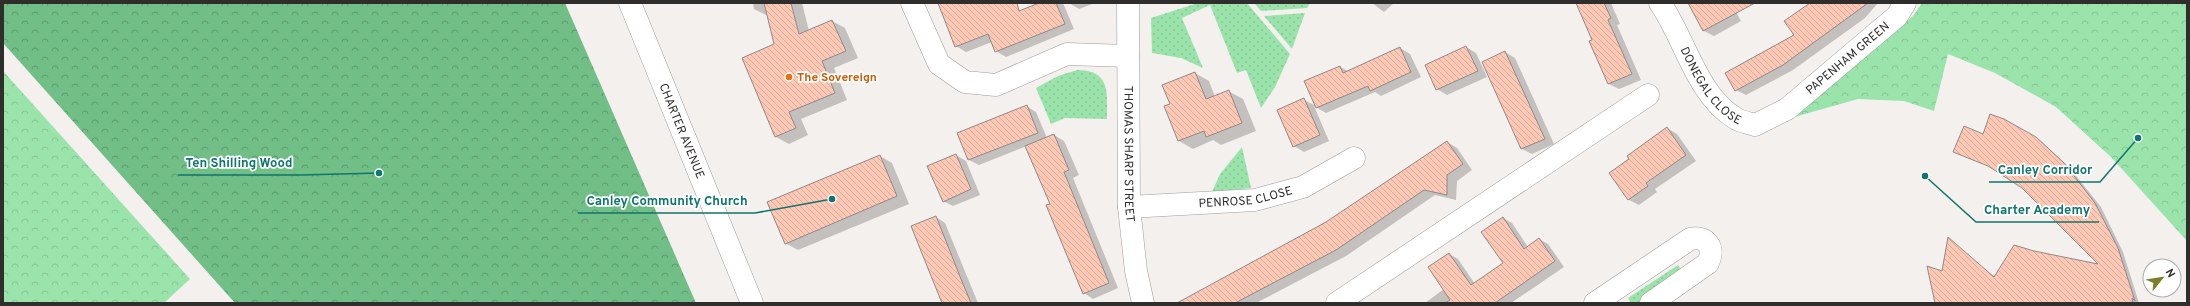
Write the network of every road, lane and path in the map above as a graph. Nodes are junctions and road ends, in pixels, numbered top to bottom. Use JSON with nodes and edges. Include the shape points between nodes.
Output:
{"nodes":[{"id":1,"x":630,"y":3,"type":"edge"},
{"id":2,"x":912,"y":3,"type":"edge"},
{"id":3,"x":1128,"y":3,"type":"edge"},
{"id":4,"x":1660,"y":3,"type":"edge"},
{"id":5,"x":1905,"y":3,"type":"edge"},
{"id":6,"x":1128,"y":56,"type":"junction"},
{"id":7,"x":1648,"y":95,"type":"dead end"},
{"id":8,"x":1787,"y":109,"type":"joint"},
{"id":9,"x":1354,"y":158,"type":"dead end"},
{"id":10,"x":1129,"y":207,"type":"junction"},
{"id":11,"x":752,"y":303,"type":"edge"},
{"id":12,"x":1143,"y":303,"type":"edge"},
{"id":13,"x":1337,"y":303,"type":"edge"},
{"id":14,"x":1595,"y":303,"type":"edge"},
{"id":15,"x":1651,"y":303,"type":"edge"}],
"edges":[{"from":1,"to":11,"type":"street","name":"CHARTER AVENUE"},
{"from":2,"to":6,"type":"street","via":[[939,64],[965,82],[996,85],[1067,54]]},
{"from":3,"to":6,"type":"street","name":"THOMAS SHARP STREET"},
{"from":4,"to":8,"type":"street","name":"DONEGAL CLOSE","via":[[1670,16],[1711,98],[1735,118],[1755,126]]},
{"from":5,"to":8,"type":"street","name":"PAPENHAM GREEN","via":[[1897,16]]},
{"from":6,"to":10,"type":"street","name":"THOMAS SHARP STREET"},
{"from":7,"to":13,"type":"street"},
{"from":9,"to":10,"type":"street","name":"PENROSE CLOSE","via":[[1303,186],[1255,200]]},
{"from":10,"to":12,"type":"street","name":"THOMAS SHARP STREET","via":[[1136,271]]},
{"from":14,"to":15,"type":"street","via":[[1690,239],[1702,238],[1707,242],[1711,252],[1708,263]]}]}
